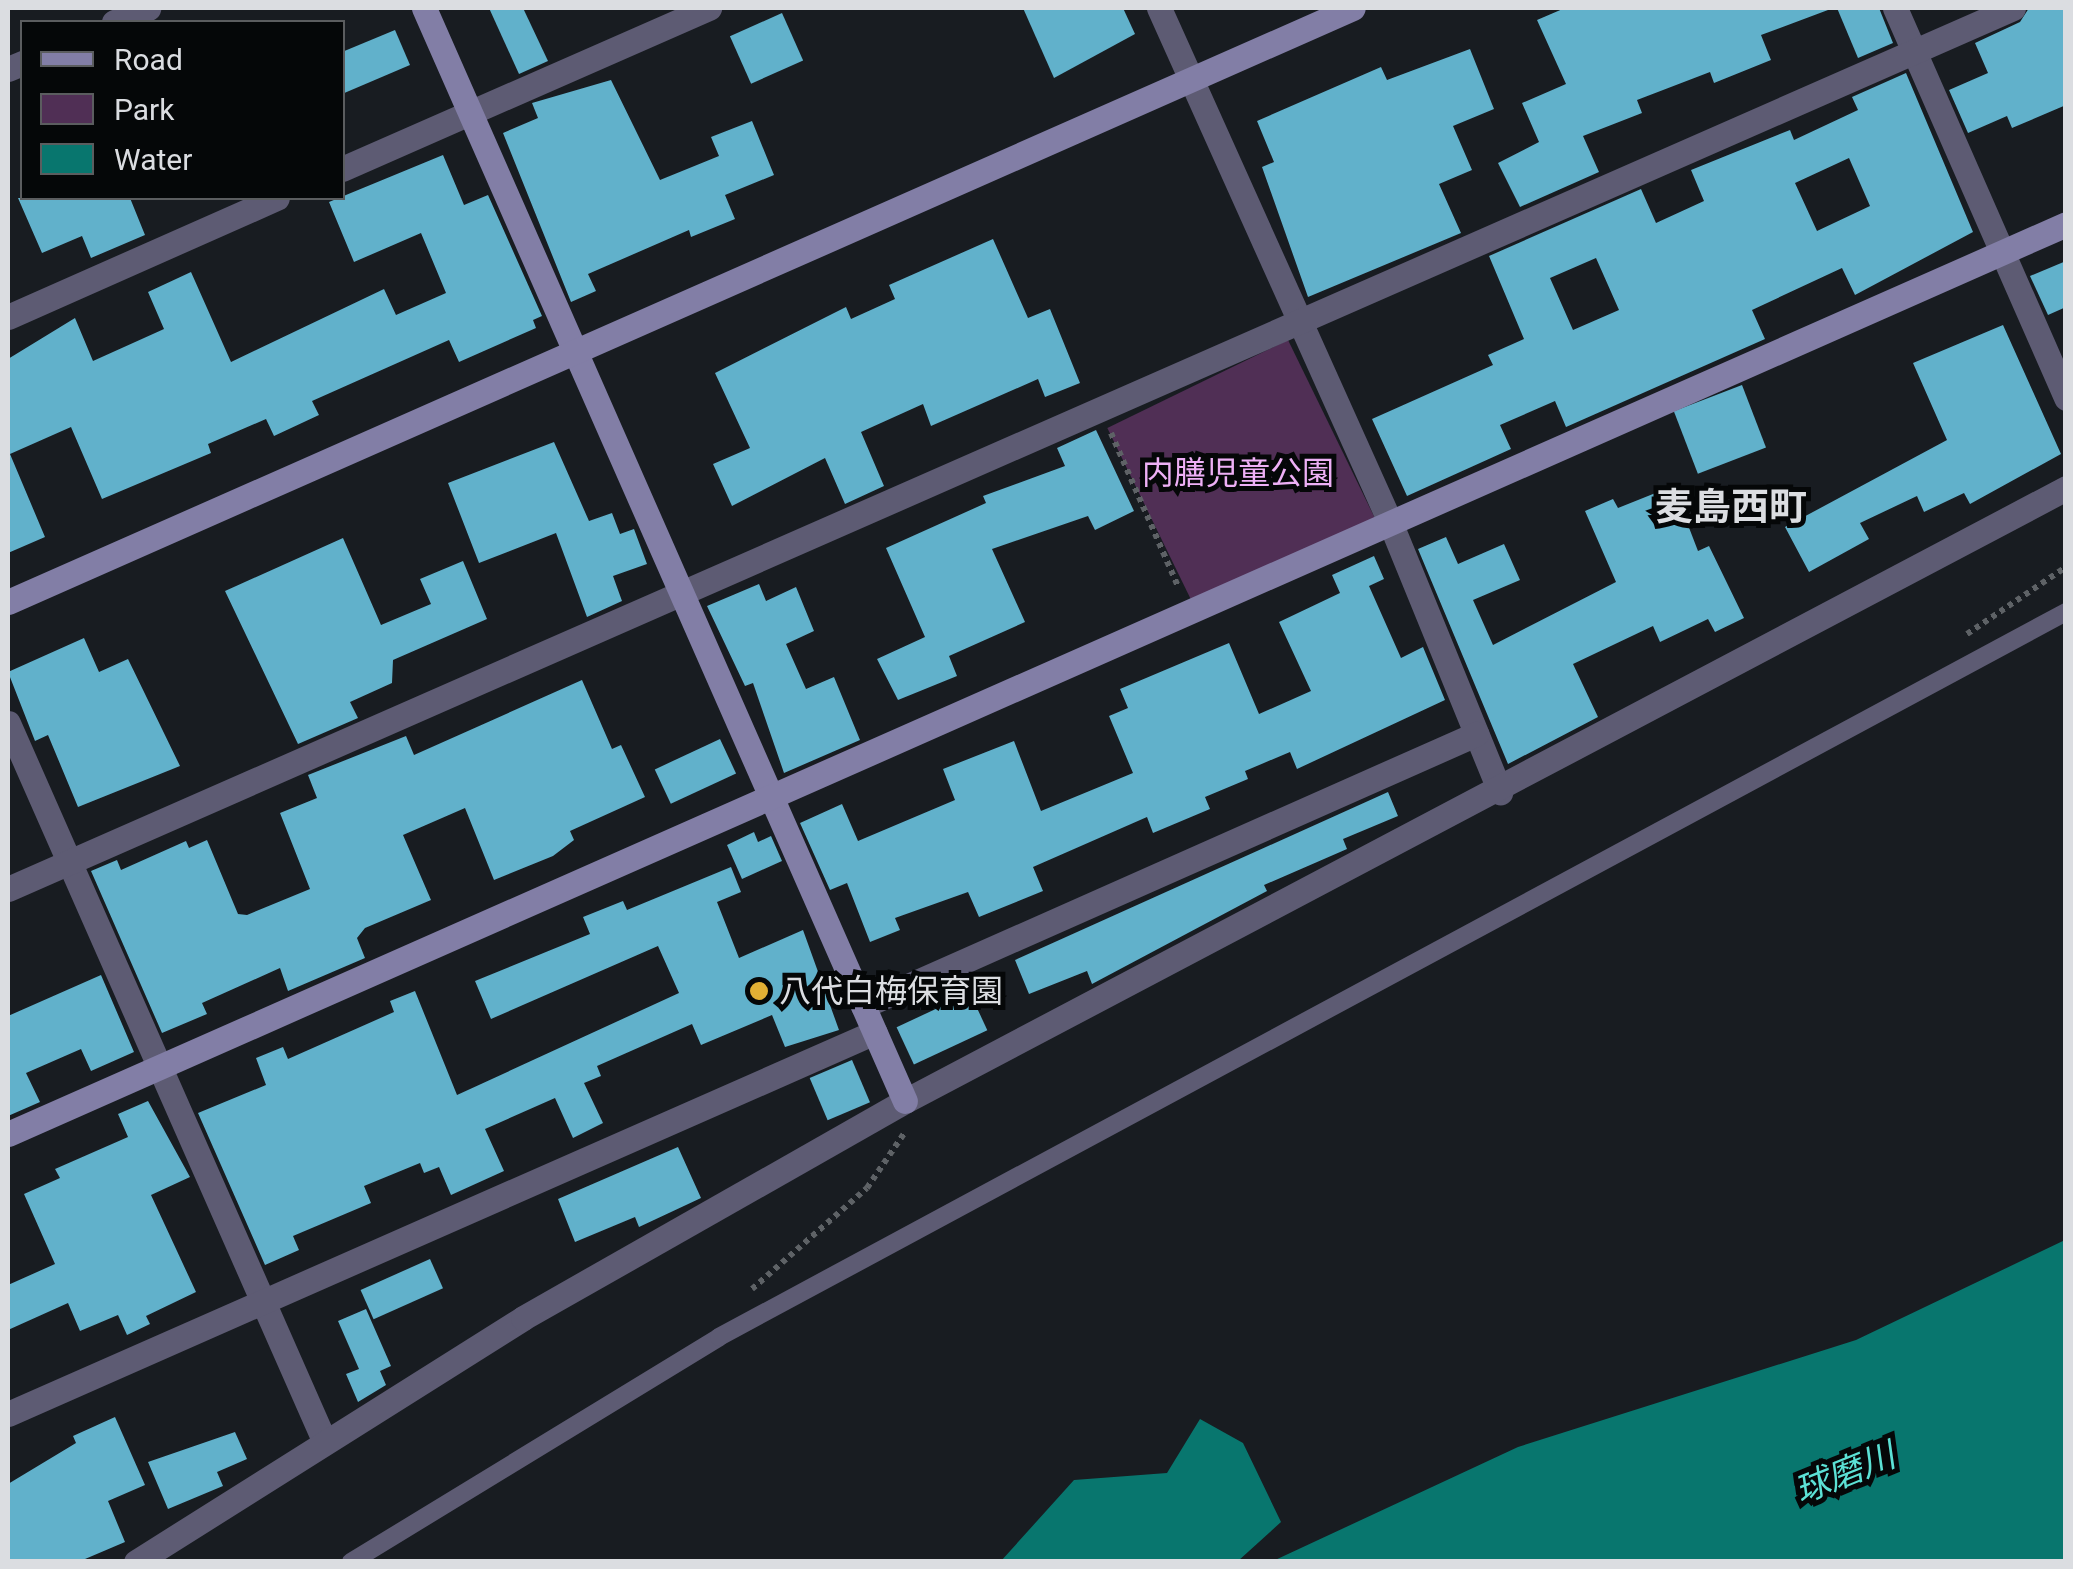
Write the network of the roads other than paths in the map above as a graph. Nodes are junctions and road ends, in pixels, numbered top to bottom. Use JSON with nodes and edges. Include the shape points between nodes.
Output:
{"nodes":[{"id":1,"x":148,"y":8,"type":"edge"},
{"id":2,"x":424,"y":8,"type":"edge"},
{"id":3,"x":709,"y":8,"type":"edge"},
{"id":4,"x":1159,"y":8,"type":"edge"},
{"id":5,"x":1353,"y":8,"type":"edge"},
{"id":6,"x":1895,"y":8,"type":"edge"},
{"id":7,"x":2013,"y":8,"type":"edge"},
{"id":8,"x":119,"y":20,"type":"edge"},
{"id":9,"x":1914,"y":52,"type":"junction"},
{"id":10,"x":1190,"y":78,"type":"junction"},
{"id":11,"x":470,"y":112,"type":"junction"},
{"id":12,"x":345,"y":168,"type":"edge"},
{"id":13,"x":272,"y":200,"type":"edge"},
{"id":14,"x":2066,"y":224,"type":"edge"},
{"id":15,"x":2002,"y":252,"type":"junction"},
{"id":16,"x":1299,"y":316,"type":"junction"},
{"id":17,"x":8,"y":317,"type":"edge"},
{"id":18,"x":577,"y":354,"type":"junction"},
{"id":19,"x":2066,"y":398,"type":"edge"},
{"id":20,"x":2066,"y":488,"type":"edge"},
{"id":21,"x":1390,"y":522,"type":"junction"},
{"id":22,"x":679,"y":588,"type":"junction"},
{"id":23,"x":8,"y":602,"type":"edge"},
{"id":24,"x":2066,"y":612,"type":"edge"},
{"id":25,"x":8,"y":723,"type":"edge"},
{"id":26,"x":1476,"y":734,"type":"junction"},
{"id":27,"x":1500,"y":792,"type":"junction"},
{"id":28,"x":771,"y":796,"type":"junction"},
{"id":29,"x":68,"y":862,"type":"junction"},
{"id":30,"x":8,"y":890,"type":"edge"},
{"id":31,"x":863,"y":1006,"type":"junction"},
{"id":32,"x":875,"y":1032,"type":"junction"},
{"id":33,"x":155,"y":1069,"type":"junction"},
{"id":34,"x":905,"y":1101,"type":"junction"},
{"id":35,"x":8,"y":1134,"type":"edge"},
{"id":36,"x":258,"y":1304,"type":"junction"},
{"id":37,"x":8,"y":1414,"type":"edge"},
{"id":38,"x":323,"y":1438,"type":"junction"},
{"id":39,"x":136,"y":1562,"type":"edge"},
{"id":40,"x":350,"y":1562,"type":"edge"}],
"edges":[{"from":1,"to":8,"type":"street"},
{"from":2,"to":11,"type":"street"},
{"from":3,"to":11,"type":"street"},
{"from":4,"to":10,"type":"street"},
{"from":5,"to":10,"type":"street"},
{"from":6,"to":9,"type":"street"},
{"from":7,"to":9,"type":"street"},
{"from":9,"to":15,"type":"street"},
{"from":9,"to":16,"type":"street"},
{"from":10,"to":16,"type":"street"},
{"from":10,"to":18,"type":"street"},
{"from":11,"to":12,"type":"street"},
{"from":11,"to":18,"type":"street"},
{"from":13,"to":17,"type":"street"},
{"from":14,"to":15,"type":"street"},
{"from":15,"to":19,"type":"street"},
{"from":15,"to":21,"type":"street"},
{"from":16,"to":21,"type":"street"},
{"from":16,"to":22,"type":"street"},
{"from":18,"to":22,"type":"street"},
{"from":18,"to":23,"type":"street"},
{"from":20,"to":27,"type":"street"},
{"from":21,"to":26,"type":"street"},
{"from":21,"to":28,"type":"street"},
{"from":22,"to":28,"type":"street"},
{"from":22,"to":29,"type":"street"},
{"from":24,"to":40,"type":"lane","via":[[719,1336]]},
{"from":25,"to":29,"type":"street"},
{"from":26,"to":27,"type":"street"},
{"from":26,"to":31,"type":"street"},
{"from":27,"to":34,"type":"street"},
{"from":28,"to":31,"type":"street"},
{"from":28,"to":33,"type":"street"},
{"from":29,"to":30,"type":"street"},
{"from":29,"to":33,"type":"street"},
{"from":31,"to":32,"type":"street"},
{"from":32,"to":34,"type":"street"},
{"from":32,"to":36,"type":"street"},
{"from":33,"to":35,"type":"street"},
{"from":33,"to":36,"type":"street"},
{"from":34,"to":38,"type":"street"},
{"from":36,"to":37,"type":"street"},
{"from":36,"to":38,"type":"street"},
{"from":38,"to":39,"type":"street"}]}
